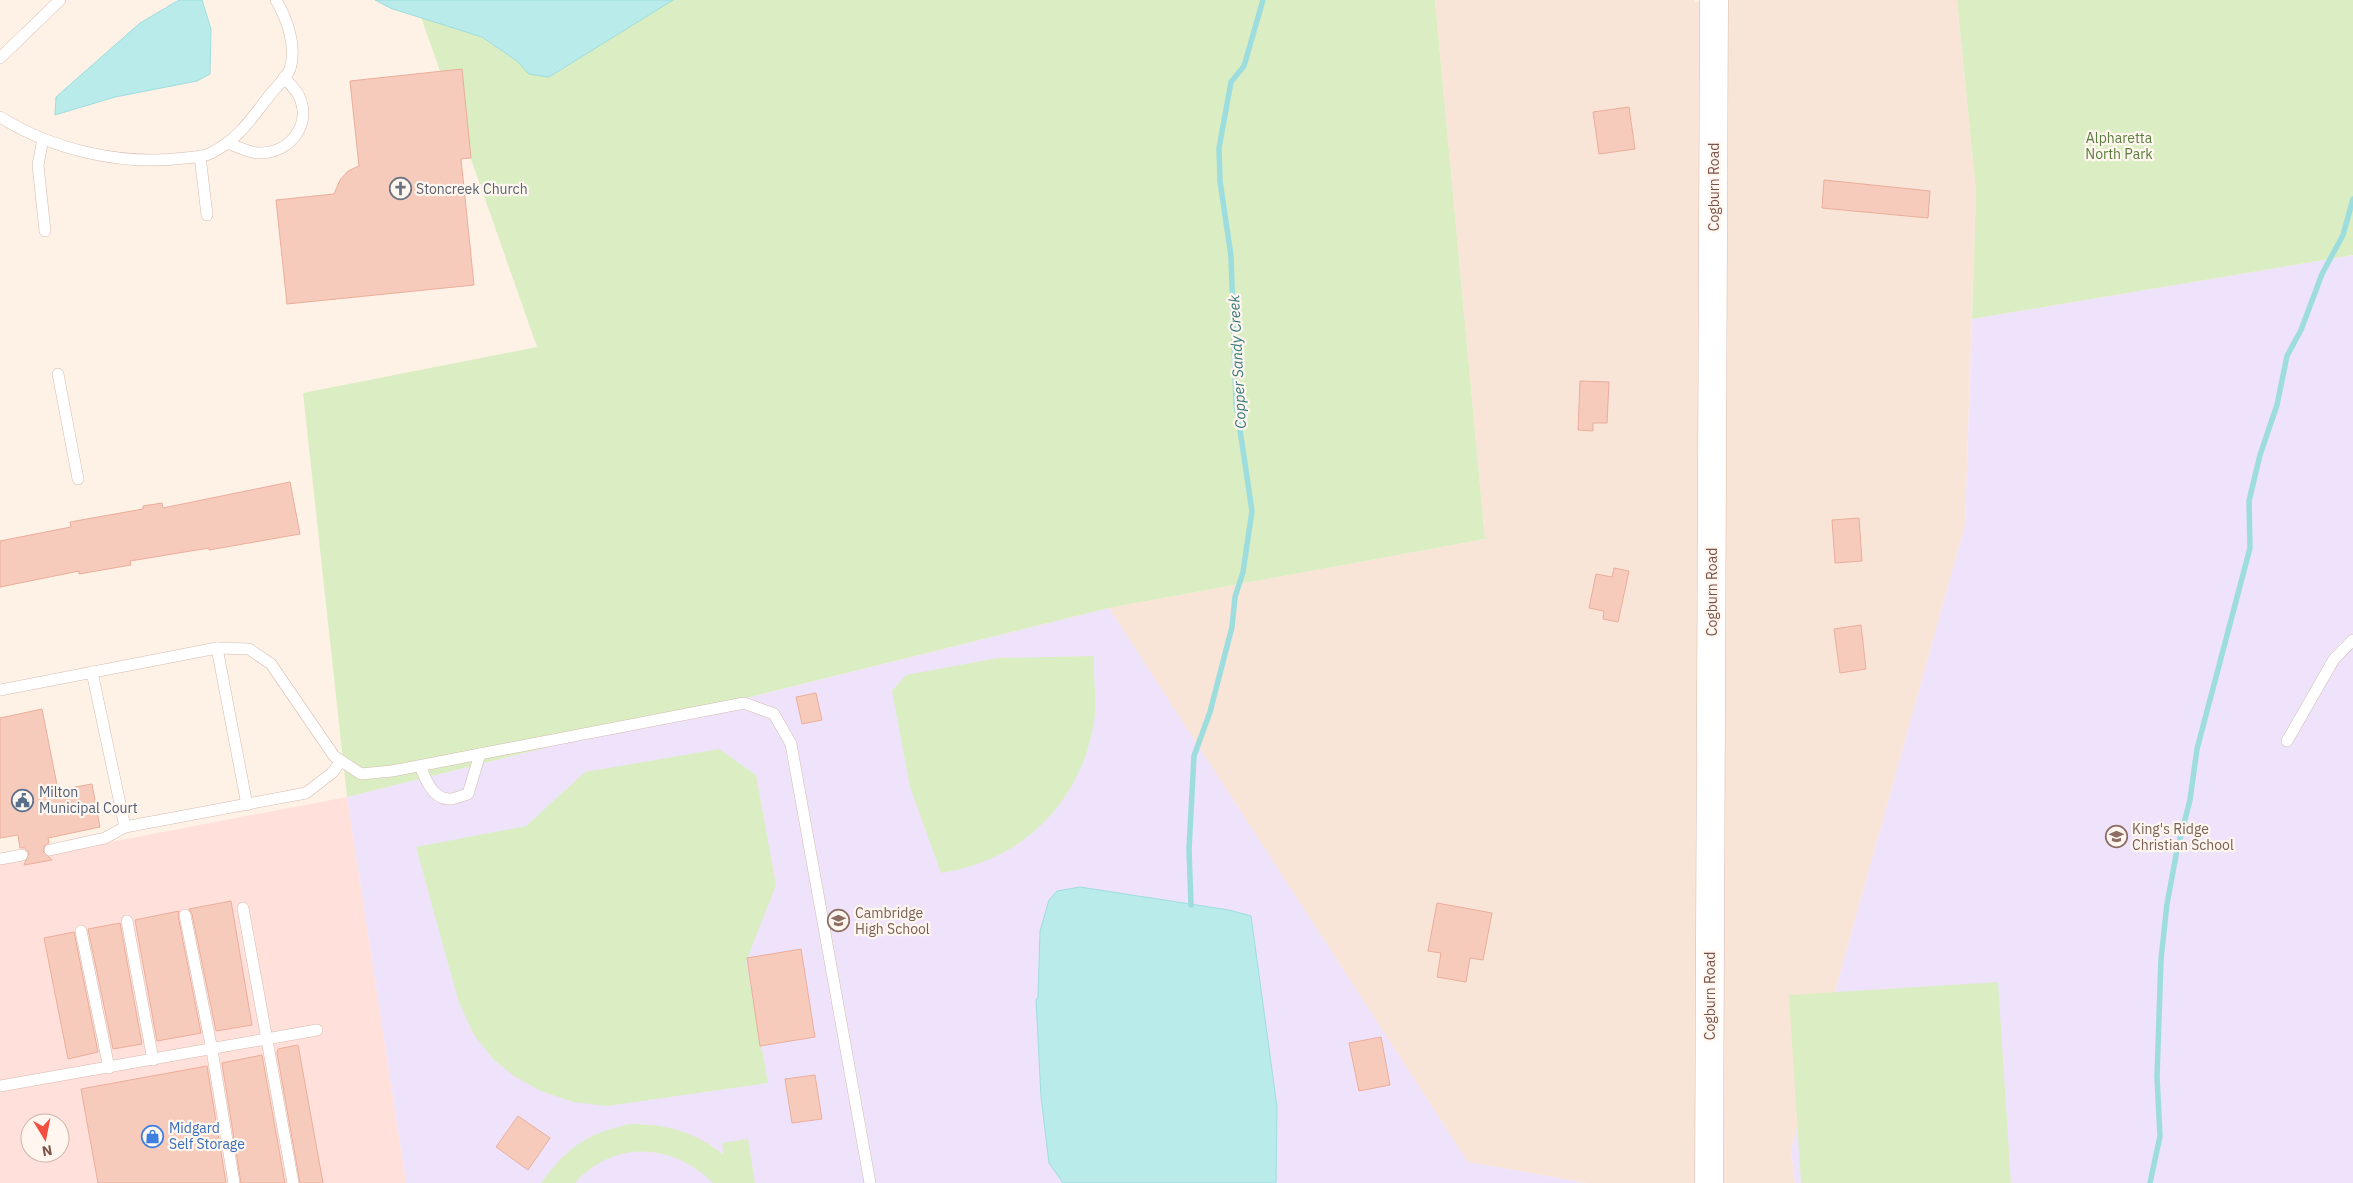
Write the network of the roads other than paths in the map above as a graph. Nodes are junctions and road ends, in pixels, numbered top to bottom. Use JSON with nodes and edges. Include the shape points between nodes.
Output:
{"nodes":[{"id":1,"x":60,"y":0,"type":"edge"},
{"id":2,"x":276,"y":0,"type":"edge"},
{"id":3,"x":1714,"y":0,"type":"edge"},
{"id":4,"x":0,"y":58,"type":"edge"},
{"id":5,"x":284,"y":77,"type":"junction"},
{"id":6,"x":0,"y":116,"type":"edge"},
{"id":7,"x":43,"y":139,"type":"junction"},
{"id":8,"x":227,"y":143,"type":"junction"},
{"id":9,"x":200,"y":156,"type":"junction"},
{"id":10,"x":207,"y":215,"type":"dead end"},
{"id":11,"x":45,"y":231,"type":"dead end"},
{"id":12,"x":58,"y":374,"type":"dead end"},
{"id":13,"x":78,"y":479,"type":"dead end"},
{"id":14,"x":2353,"y":640,"type":"edge"},
{"id":15,"x":216,"y":648,"type":"junction"},
{"id":16,"x":92,"y":672,"type":"junction"},
{"id":17,"x":0,"y":690,"type":"edge"},
{"id":18,"x":2287,"y":741,"type":"dead end"},
{"id":19,"x":480,"y":754,"type":"junction"},
{"id":20,"x":341,"y":761,"type":"junction"},
{"id":21,"x":420,"y":766,"type":"junction"},
{"id":22,"x":247,"y":805,"type":"junction"},
{"id":23,"x":125,"y":827,"type":"junction"},
{"id":24,"x":50,"y":850,"type":"dead end"},
{"id":25,"x":22,"y":855,"type":"dead end"},
{"id":26,"x":0,"y":859,"type":"edge"},
{"id":27,"x":243,"y":908,"type":"dead end"},
{"id":28,"x":185,"y":915,"type":"dead end"},
{"id":29,"x":127,"y":921,"type":"dead end"},
{"id":30,"x":81,"y":931,"type":"dead end"},
{"id":31,"x":317,"y":1030,"type":"dead end"},
{"id":32,"x":266,"y":1040,"type":"junction"},
{"id":33,"x":212,"y":1050,"type":"junction"},
{"id":34,"x":153,"y":1060,"type":"junction"},
{"id":35,"x":109,"y":1068,"type":"junction"},
{"id":36,"x":0,"y":1086,"type":"edge"},
{"id":37,"x":234,"y":1183,"type":"edge"},
{"id":38,"x":293,"y":1183,"type":"edge"},
{"id":39,"x":870,"y":1183,"type":"edge"},
{"id":40,"x":1709,"y":1183,"type":"edge"}],
"edges":[{"from":1,"to":4,"type":"lane"},
{"from":2,"to":5,"type":"lane","via":[[285,16],[292,48],[290,70]]},
{"from":3,"to":40,"type":"street","name":"Cogburn Road"},
{"from":5,"to":8,"type":"lane","via":[[236,137]]},
{"from":5,"to":8,"type":"lane","via":[[298,95],[302,111],[302,127],[290,142],[275,151],[259,154]]},
{"from":6,"to":7,"type":"lane","via":[[20,130]]},
{"from":7,"to":9,"type":"lane","via":[[72,149],[127,159],[170,160]]},
{"from":7,"to":11,"type":"lane","via":[[38,165]]},
{"from":8,"to":9,"type":"lane"},
{"from":9,"to":10,"type":"lane"},
{"from":12,"to":13,"type":"lane"},
{"from":14,"to":18,"type":"lane","via":[[2334,659]]},
{"from":15,"to":16,"type":"lane"},
{"from":15,"to":20,"type":"lane","via":[[249,649],[271,664],[334,756]]},
{"from":15,"to":22,"type":"lane"},
{"from":16,"to":17,"type":"lane"},
{"from":16,"to":23,"type":"lane"},
{"from":19,"to":21,"type":"lane"},
{"from":19,"to":21,"type":"lane","via":[[468,794],[448,799],[438,796],[428,785]]},
{"from":19,"to":39,"type":"lane","via":[[744,703],[774,714],[791,744]]},
{"from":20,"to":21,"type":"lane","via":[[361,774]]},
{"from":20,"to":22,"type":"lane","via":[[332,773],[306,793]]},
{"from":22,"to":23,"type":"lane"},
{"from":23,"to":24,"type":"lane","via":[[105,838]]},
{"from":25,"to":26,"type":"lane"},
{"from":27,"to":32,"type":"lane"},
{"from":28,"to":33,"type":"lane"},
{"from":29,"to":34,"type":"lane"},
{"from":30,"to":35,"type":"lane"},
{"from":31,"to":32,"type":"lane"},
{"from":32,"to":33,"type":"lane"},
{"from":32,"to":38,"type":"lane"},
{"from":33,"to":34,"type":"lane"},
{"from":33,"to":37,"type":"lane"},
{"from":34,"to":35,"type":"lane"},
{"from":35,"to":36,"type":"lane"}]}
